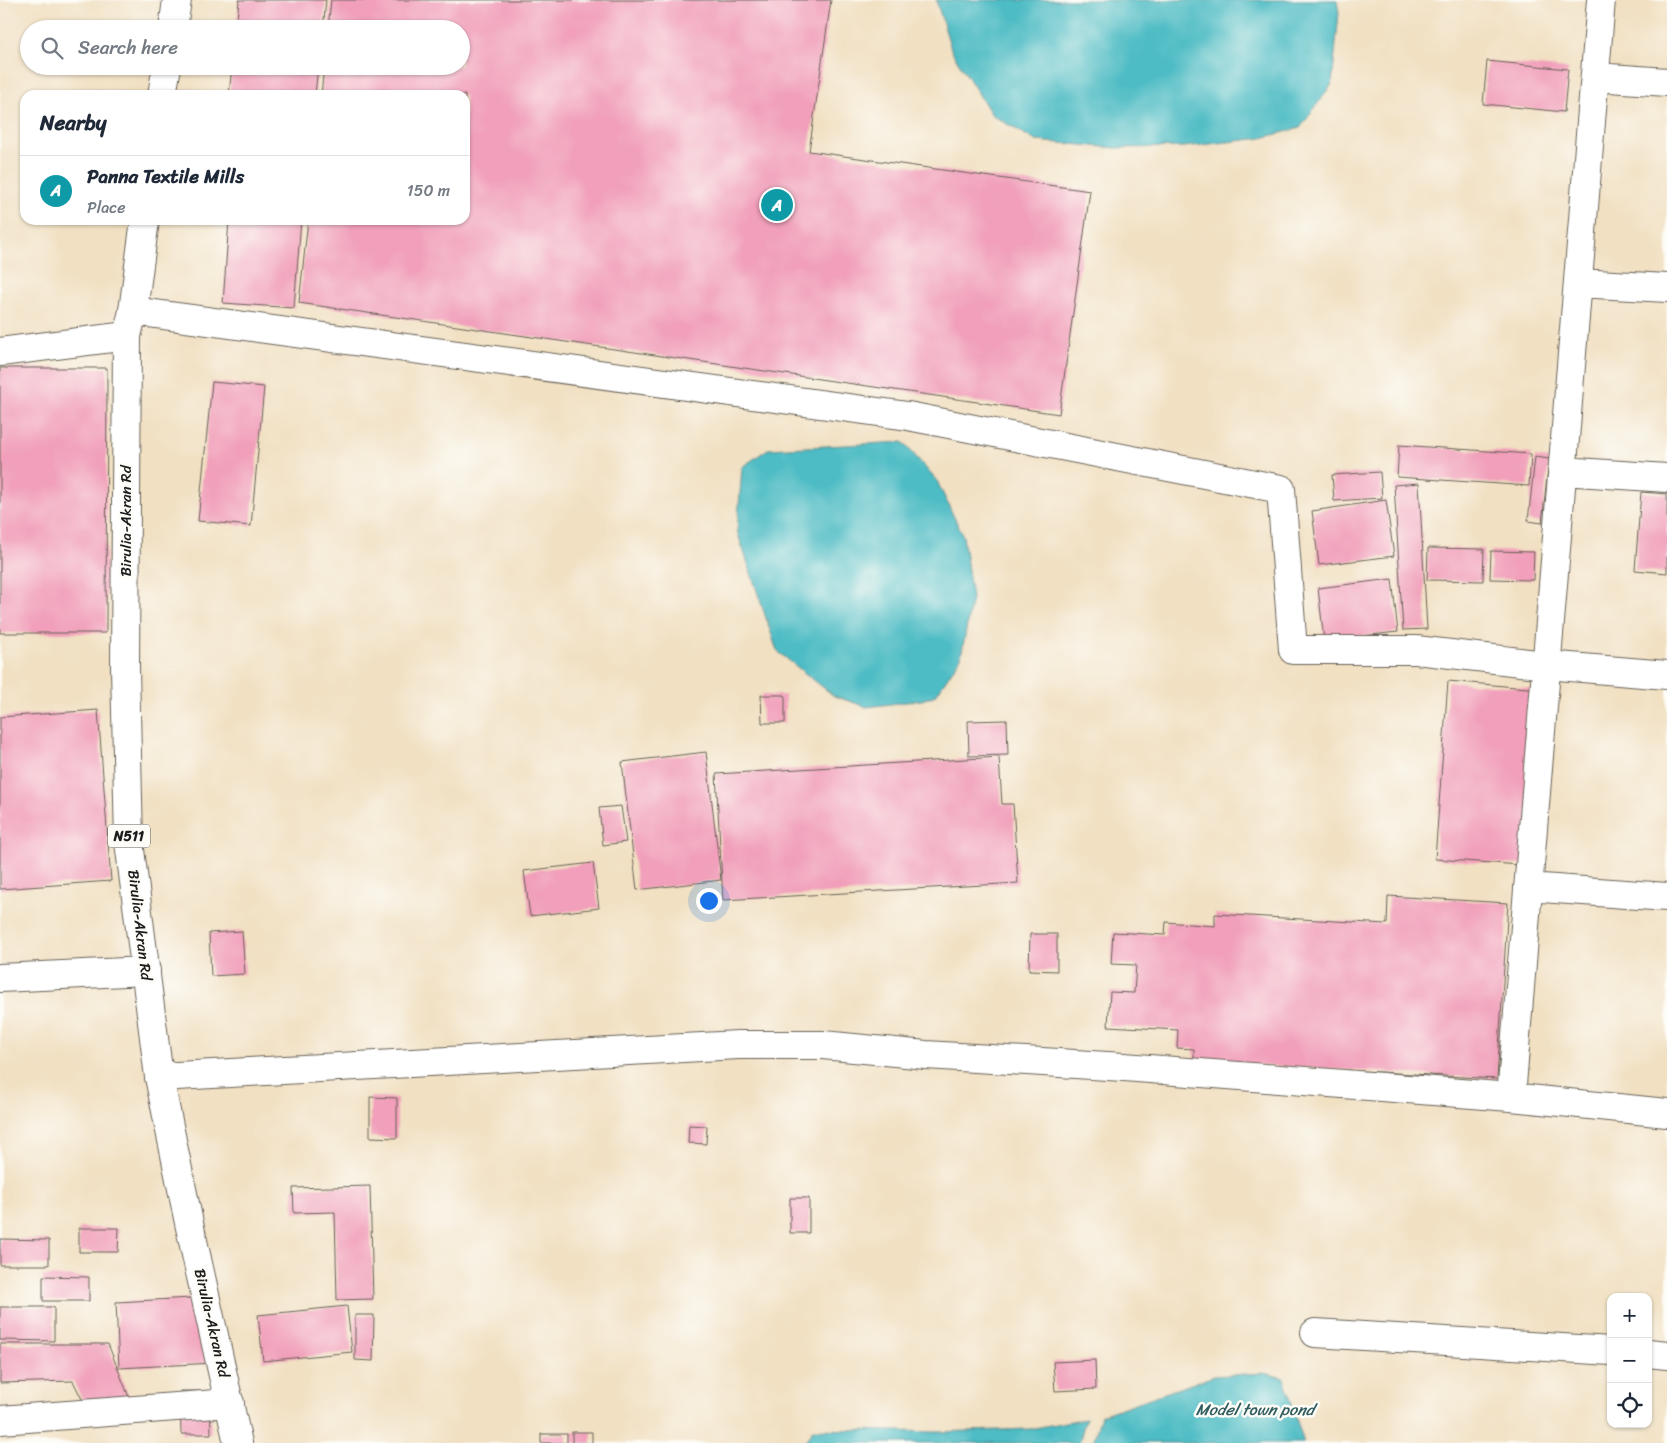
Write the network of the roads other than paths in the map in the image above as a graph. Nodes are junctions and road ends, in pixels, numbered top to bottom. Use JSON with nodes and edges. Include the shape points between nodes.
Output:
{"nodes":[{"id":1,"x":177,"y":0,"type":"edge"},
{"id":2,"x":1601,"y":0,"type":"edge"},
{"id":3,"x":174,"y":20,"type":"edge"},
{"id":4,"x":165,"y":75,"type":"edge"},
{"id":5,"x":1594,"y":77,"type":"junction"},
{"id":6,"x":1667,"y":82,"type":"edge"},
{"id":7,"x":163,"y":90,"type":"edge"},
{"id":8,"x":143,"y":225,"type":"edge"},
{"id":9,"x":1578,"y":283,"type":"junction"},
{"id":10,"x":1667,"y":288,"type":"edge"},
{"id":11,"x":130,"y":324,"type":"junction"},
{"id":12,"x":0,"y":352,"type":"edge"},
{"id":13,"x":1562,"y":471,"type":"junction"},
{"id":14,"x":1667,"y":478,"type":"edge"},
{"id":15,"x":1546,"y":666,"type":"junction"},
{"id":16,"x":1667,"y":675,"type":"edge"},
{"id":17,"x":1528,"y":887,"type":"junction"},
{"id":18,"x":1667,"y":897,"type":"edge"},
{"id":19,"x":146,"y":971,"type":"junction"},
{"id":20,"x":0,"y":978,"type":"edge"},
{"id":21,"x":159,"y":1077,"type":"junction"},
{"id":22,"x":1511,"y":1097,"type":"junction"},
{"id":23,"x":1667,"y":1113,"type":"edge"},
{"id":24,"x":1315,"y":1333,"type":"dead end"},
{"id":25,"x":1607,"y":1351,"type":"edge"},
{"id":26,"x":1652,"y":1354,"type":"edge"},
{"id":27,"x":1667,"y":1355,"type":"edge"},
{"id":28,"x":230,"y":1402,"type":"junction"},
{"id":29,"x":0,"y":1420,"type":"edge"},
{"id":30,"x":238,"y":1443,"type":"edge"}],
"edges":[{"from":1,"to":3,"type":"main road"},
{"from":2,"to":5,"type":"main road"},
{"from":4,"to":7,"type":"main road"},
{"from":5,"to":6,"type":"main road"},
{"from":5,"to":9,"type":"main road"},
{"from":8,"to":11,"type":"main road","name":"Birulia-Akran Rd","number":"N511"},
{"from":9,"to":10,"type":"main road"},
{"from":9,"to":13,"type":"main road"},
{"from":11,"to":12,"type":"main road"},
{"from":11,"to":15,"type":"main road","via":[[908,416],[1281,489],[1293,650],[1416,650]]},
{"from":11,"to":19,"type":"main road","name":"Birulia-Akran Rd","number":"N511","via":[[125,668],[129,842]]},
{"from":13,"to":14,"type":"main road"},
{"from":13,"to":15,"type":"main road"},
{"from":15,"to":16,"type":"main road"},
{"from":15,"to":17,"type":"main road"},
{"from":17,"to":18,"type":"main road"},
{"from":17,"to":22,"type":"main road"},
{"from":19,"to":20,"type":"main road"},
{"from":19,"to":21,"type":"main road","name":"Birulia-Akran Rd","number":"N511"},
{"from":21,"to":22,"type":"main road","via":[[738,1045],[823,1045]]},
{"from":21,"to":28,"type":"main road","name":"Birulia-Akran Rd","number":"N511"},
{"from":22,"to":23,"type":"main road"},
{"from":24,"to":25,"type":"main road"},
{"from":26,"to":27,"type":"main road"},
{"from":28,"to":29,"type":"main road"},
{"from":28,"to":30,"type":"main road","name":"Birulia-Akran Rd","number":"N511"}]}
